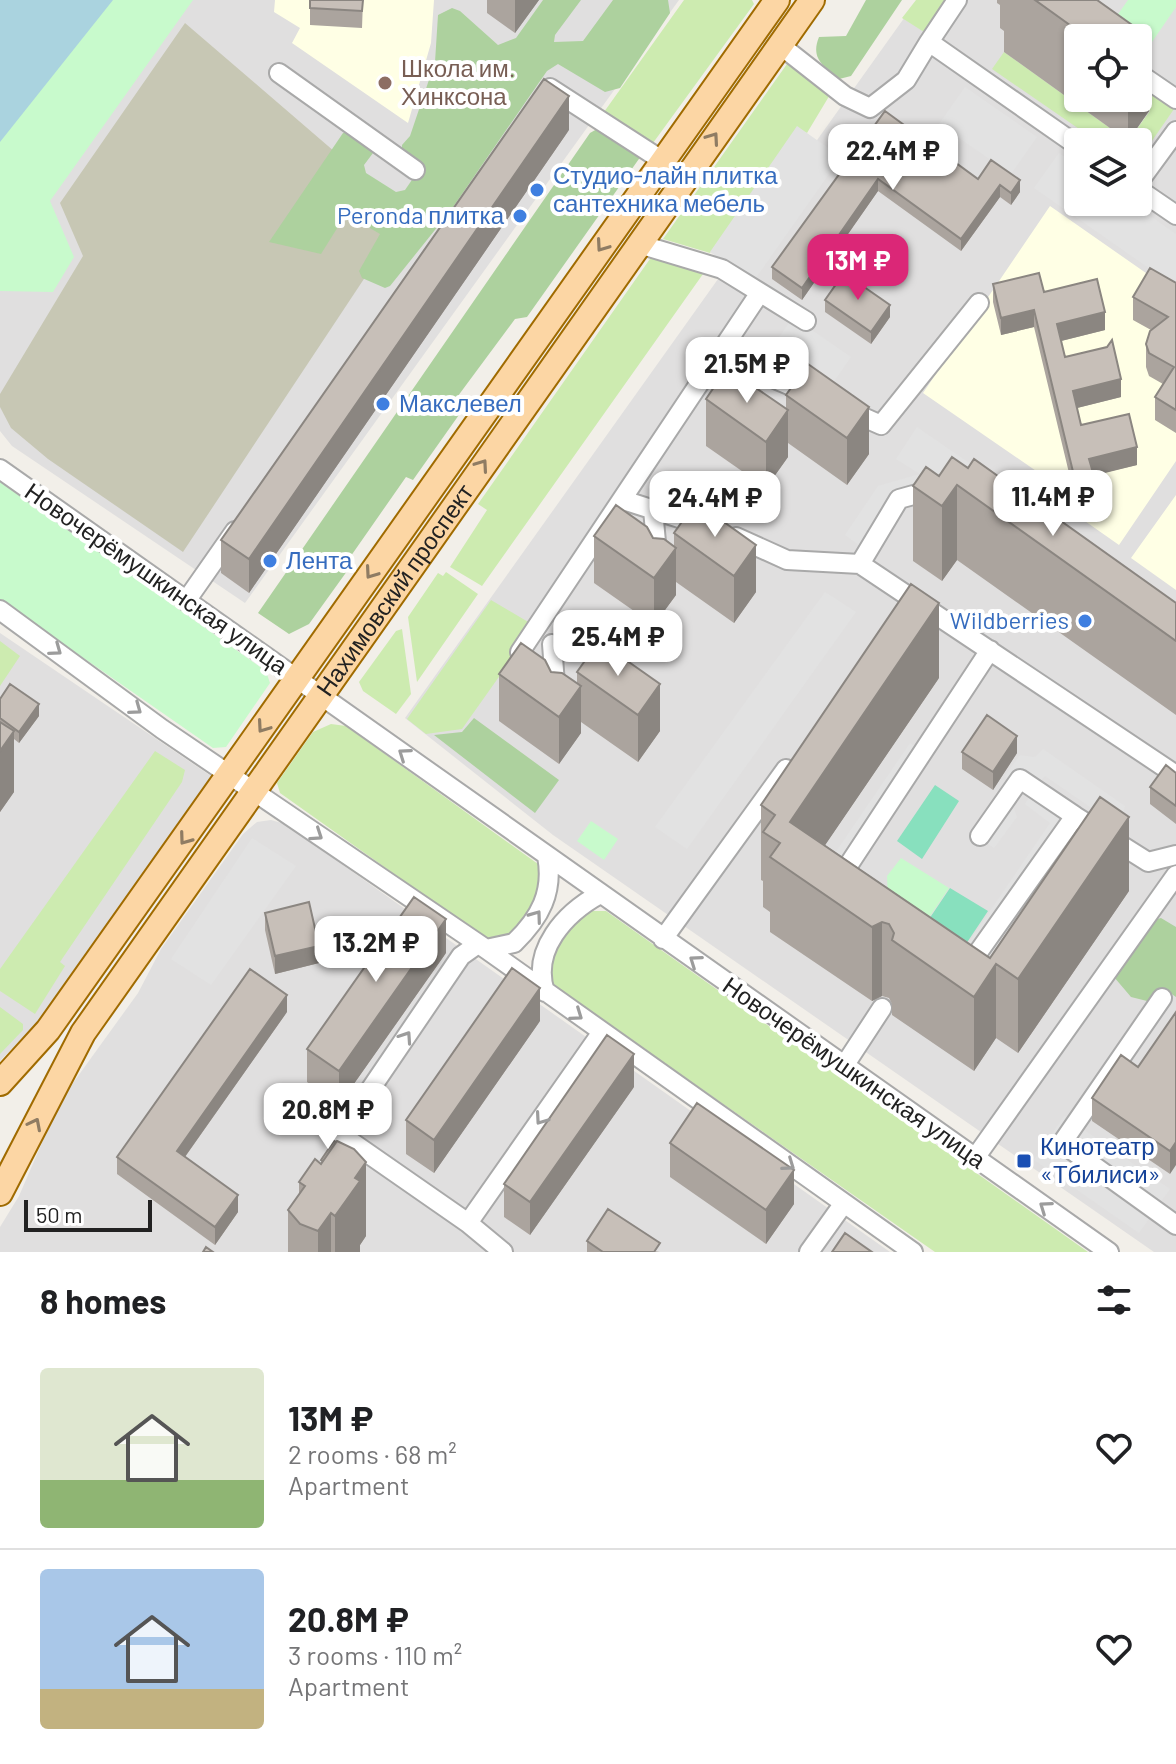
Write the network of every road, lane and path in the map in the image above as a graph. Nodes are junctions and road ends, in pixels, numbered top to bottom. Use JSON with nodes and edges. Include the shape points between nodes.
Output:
{"nodes":[{"id":1,"x":812,"y":0,"type":"edge"},
{"id":2,"x":957,"y":0,"type":"edge"},
{"id":3,"x":771,"y":2,"type":"edge"},
{"id":4,"x":929,"y":42,"type":"junction"},
{"id":5,"x":780,"y":45,"type":"junction"},
{"id":6,"x":279,"y":73,"type":"dead end"},
{"id":7,"x":1152,"y":82,"type":"edge"},
{"id":8,"x":541,"y":96,"type":"edge"},
{"id":9,"x":1175,"y":97,"type":"edge"},
{"id":10,"x":1176,"y":131,"type":"edge"},
{"id":11,"x":1064,"y":136,"type":"edge"},
{"id":12,"x":663,"y":161,"type":"junction"},
{"id":13,"x":1152,"y":166,"type":"edge"},
{"id":14,"x":415,"y":170,"type":"dead end"},
{"id":15,"x":1152,"y":197,"type":"edge"},
{"id":16,"x":1176,"y":215,"type":"edge"},
{"id":17,"x":639,"y":244,"type":"junction"},
{"id":18,"x":759,"y":294,"type":"junction"},
{"id":19,"x":979,"y":303,"type":"dead end"},
{"id":20,"x":806,"y":321,"type":"dead end"},
{"id":21,"x":719,"y":355,"type":"junction"},
{"id":22,"x":0,"y":469,"type":"edge"},
{"id":23,"x":957,"y":498,"type":"edge"},
{"id":24,"x":623,"y":500,"type":"junction"},
{"id":25,"x":653,"y":510,"type":"junction"},
{"id":26,"x":248,"y":512,"type":"edge"},
{"id":27,"x":860,"y":564,"type":"junction"},
{"id":28,"x":659,"y":575,"type":"edge"},
{"id":29,"x":186,"y":601,"type":"junction"},
{"id":30,"x":0,"y":610,"type":"edge"},
{"id":31,"x":552,"y":644,"type":"dead end"},
{"id":32,"x":990,"y":650,"type":"junction"},
{"id":33,"x":520,"y":652,"type":"edge"},
{"id":34,"x":297,"y":679,"type":"junction"},
{"id":35,"x":320,"y":696,"type":"junction"},
{"id":36,"x":557,"y":709,"type":"edge"},
{"id":37,"x":801,"y":749,"type":"edge"},
{"id":38,"x":230,"y":775,"type":"junction"},
{"id":39,"x":1176,"y":775,"type":"edge"},
{"id":40,"x":253,"y":791,"type":"junction"},
{"id":41,"x":1075,"y":816,"type":"junction"},
{"id":42,"x":980,"y":836,"type":"dead end"},
{"id":43,"x":1176,"y":855,"type":"edge"},
{"id":44,"x":547,"y":856,"type":"junction"},
{"id":45,"x":1176,"y":875,"type":"edge"},
{"id":46,"x":600,"y":894,"type":"junction"},
{"id":47,"x":825,"y":900,"type":"edge"},
{"id":48,"x":663,"y":939,"type":"junction"},
{"id":49,"x":482,"y":947,"type":"junction"},
{"id":50,"x":956,"y":984,"type":"edge"},
{"id":51,"x":545,"y":992,"type":"junction"},
{"id":52,"x":1162,"y":998,"type":"dead end"},
{"id":53,"x":882,"y":1008,"type":"dead end"},
{"id":54,"x":602,"y":1032,"type":"junction"},
{"id":55,"x":24,"y":1058,"type":"junction"},
{"id":56,"x":844,"y":1066,"type":"junction"},
{"id":57,"x":57,"y":1080,"type":"junction"},
{"id":58,"x":0,"y":1083,"type":"edge"},
{"id":59,"x":975,"y":1158,"type":"junction"},
{"id":60,"x":0,"y":1193,"type":"edge"},
{"id":61,"x":844,"y":1203,"type":"junction"},
{"id":62,"x":468,"y":1223,"type":"junction"},
{"id":63,"x":1176,"y":1225,"type":"edge"},
{"id":64,"x":503,"y":1252,"type":"edge"},
{"id":65,"x":809,"y":1252,"type":"edge"},
{"id":66,"x":913,"y":1252,"type":"edge"},
{"id":67,"x":1109,"y":1252,"type":"edge"}],
"edges":[{"from":1,"to":5,"type":"main road","name":"Нахимовский проспект"},
{"from":2,"to":4,"type":"street"},
{"from":3,"to":12,"type":"main road","name":"Нахимовский проспект"},
{"from":4,"to":5,"type":"street","via":[[906,80],[870,108],[845,96]]},
{"from":4,"to":11,"type":"street"},
{"from":17,"to":5,"type":"main road","name":"Нахимовский проспект","one_way":true},
{"from":6,"to":14,"type":"street"},
{"from":7,"to":9,"type":"street"},
{"from":8,"to":12,"type":"street","via":[[548,87]]},
{"from":10,"to":13,"type":"street"},
{"from":12,"to":34,"type":"main road","name":"Нахимовский проспект","one_way":true},
{"from":15,"to":16,"type":"street"},
{"from":17,"to":18,"type":"street","via":[[722,269]]},
{"from":35,"to":17,"type":"main road","name":"Нахимовский проспект","one_way":true},
{"from":18,"to":20,"type":"street"},
{"from":18,"to":21,"type":"street"},
{"from":19,"to":21,"type":"street","via":[[881,425]]},
{"from":21,"to":24,"type":"street"},
{"from":22,"to":29,"type":"street","name":"Новочерёмушкинская улица"},
{"from":23,"to":27,"type":"street","via":[[934,488],[899,499]]},
{"from":24,"to":25,"type":"street"},
{"from":24,"to":33,"type":"street"},
{"from":25,"to":27,"type":"street","via":[[787,560]]},
{"from":25,"to":28,"type":"street"},
{"from":26,"to":29,"type":"street"},
{"from":27,"to":32,"type":"street","via":[[904,606]]},
{"from":29,"to":34,"type":"street","name":"Новочерёмушкинская улица"},
{"from":30,"to":38,"type":"street","one_way":true},
{"from":31,"to":36,"type":"street"},
{"from":32,"to":39,"type":"street"},
{"from":32,"to":47,"type":"street"},
{"from":34,"to":35,"type":"street","name":"Новочерёмушкинская улица"},
{"from":34,"to":38,"type":"main road","name":"Нахимовский проспект","one_way":true},
{"from":35,"to":40,"type":"main road","name":"Нахимовский проспект"},
{"from":44,"to":35,"type":"street","name":"Новочерёмушкинская улица","one_way":true},
{"from":37,"to":48,"type":"street"},
{"from":38,"to":40,"type":"street"},
{"from":38,"to":55,"type":"main road","name":"Нахимовский проспект","one_way":true},
{"from":40,"to":49,"type":"street","one_way":true},
{"from":40,"to":57,"type":"main road","name":"Нахимовский проспект","via":[[83,1033]]},
{"from":41,"to":42,"type":"street","via":[[1020,779]]},
{"from":41,"to":43,"type":"street","via":[[1148,862]]},
{"from":41,"to":50,"type":"street"},
{"from":44,"to":46,"type":"street","name":"Новочерёмушкинская улица"},
{"from":49,"to":44,"type":"street","one_way":true,"via":[[514,943],[547,900]]},
{"from":45,"to":59,"type":"street"},
{"from":46,"to":48,"type":"street","name":"Новочерёмушкинская улица"},
{"from":46,"to":51,"type":"street","via":[[569,915],[542,953]]},
{"from":56,"to":48,"type":"street","name":"Новочерёмушкинская улица","one_way":true},
{"from":49,"to":51,"type":"street"},
{"from":62,"to":49,"type":"street","one_way":true,"via":[[340,1134],[461,956]]},
{"from":51,"to":54,"type":"street","one_way":true},
{"from":52,"to":63,"type":"street","via":[[1062,1143]]},
{"from":53,"to":56,"type":"street"},
{"from":54,"to":61,"type":"street","one_way":true},
{"from":54,"to":62,"type":"street","one_way":true},
{"from":55,"to":57,"type":"main road","via":[[46,1054],[53,1060]]},
{"from":55,"to":58,"type":"main road","name":"Нахимовский проспект"},
{"from":56,"to":59,"type":"street","name":"Новочерёмушкинская улица"},
{"from":60,"to":57,"type":"main road","name":"Нахимовский проспект","one_way":true},
{"from":67,"to":59,"type":"street","name":"Новочерёмушкинская улица","one_way":true},
{"from":61,"to":65,"type":"street"},
{"from":61,"to":66,"type":"street"},
{"from":62,"to":64,"type":"street"}]}
